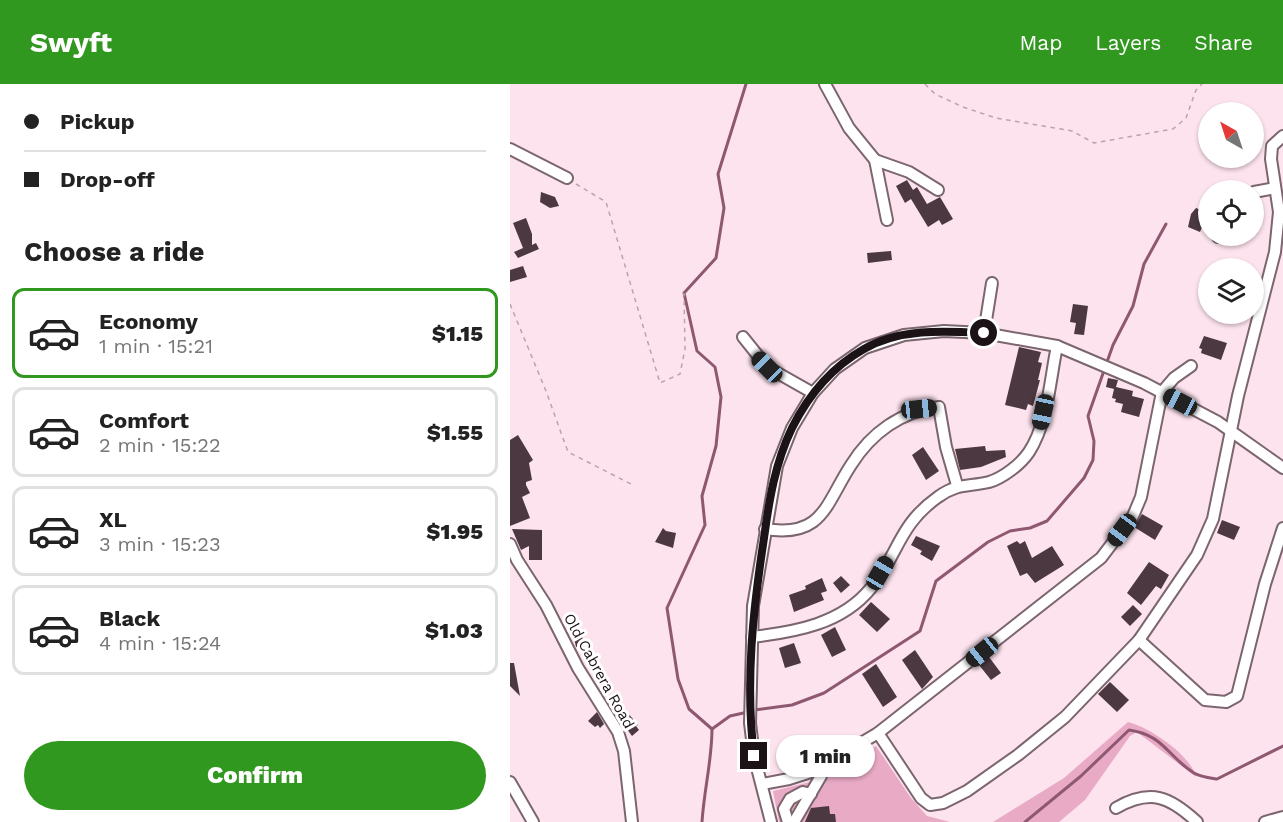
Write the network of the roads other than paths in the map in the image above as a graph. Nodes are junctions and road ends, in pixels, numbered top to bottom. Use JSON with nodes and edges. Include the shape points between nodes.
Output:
{"nodes":[{"id":1,"x":825,"y":84,"type":"edge"},
{"id":2,"x":1283,"y":136,"type":"edge"},
{"id":3,"x":510,"y":149,"type":"edge"},
{"id":4,"x":875,"y":160,"type":"junction"},
{"id":5,"x":567,"y":178,"type":"road end"},
{"id":6,"x":1275,"y":188,"type":"junction"},
{"id":7,"x":938,"y":190,"type":"dead end"},
{"id":8,"x":1264,"y":190,"type":"edge"},
{"id":9,"x":887,"y":220,"type":"dead end"},
{"id":10,"x":992,"y":283,"type":"dead end"},
{"id":11,"x":984,"y":333,"type":"junction"},
{"id":12,"x":743,"y":337,"type":"dead end"},
{"id":13,"x":1057,"y":346,"type":"junction"},
{"id":14,"x":1191,"y":366,"type":"dead end"},
{"id":15,"x":1162,"y":392,"type":"junction"},
{"id":16,"x":813,"y":393,"type":"junction"},
{"id":17,"x":1232,"y":430,"type":"junction"},
{"id":18,"x":1283,"y":468,"type":"edge"},
{"id":19,"x":957,"y":485,"type":"junction"},
{"id":20,"x":1283,"y":528,"type":"edge"},
{"id":21,"x":765,"y":529,"type":"junction"},
{"id":22,"x":510,"y":544,"type":"edge"},
{"id":23,"x":752,"y":637,"type":"junction"},
{"id":24,"x":1139,"y":640,"type":"junction"},
{"id":25,"x":878,"y":733,"type":"junction"},
{"id":26,"x":820,"y":767,"type":"junction"},
{"id":27,"x":510,"y":782,"type":"edge"},
{"id":28,"x":762,"y":784,"type":"junction"},
{"id":29,"x":811,"y":794,"type":"junction"},
{"id":30,"x":515,"y":799,"type":"edge"},
{"id":31,"x":1116,"y":808,"type":"dead end"},
{"id":32,"x":1283,"y":817,"type":"edge"},
{"id":33,"x":533,"y":822,"type":"edge"},
{"id":34,"x":632,"y":822,"type":"edge"},
{"id":35,"x":771,"y":822,"type":"edge"},
{"id":36,"x":788,"y":822,"type":"edge"},
{"id":37,"x":794,"y":822,"type":"edge"},
{"id":38,"x":1197,"y":822,"type":"edge"},
{"id":39,"x":1265,"y":822,"type":"edge"}],
"edges":[{"from":1,"to":4,"type":"street","via":[[849,128]]},
{"from":2,"to":6,"type":"street","via":[[1272,146]]},
{"from":3,"to":5,"type":"street"},
{"from":4,"to":7,"type":"street","via":[[909,172]]},
{"from":4,"to":9,"type":"street"},
{"from":6,"to":8,"type":"street"},
{"from":6,"to":17,"type":"street","via":[[1279,212],[1275,252]]},
{"from":10,"to":11,"type":"street"},
{"from":11,"to":13,"type":"street"},
{"from":11,"to":16,"type":"street","via":[[904,334],[865,348],[835,369]]},
{"from":12,"to":16,"type":"street","via":[[767,367]]},
{"from":13,"to":15,"type":"street"},
{"from":13,"to":19,"type":"street","via":[[1038,435],[1028,453],[1012,469],[990,482]]},
{"from":14,"to":15,"type":"street"},
{"from":15,"to":17,"type":"street"},
{"from":15,"to":25,"type":"street","via":[[1141,497],[1133,516],[1101,558]]},
{"from":16,"to":21,"type":"street","via":[[792,428],[777,466]]},
{"from":17,"to":18,"type":"street"},
{"from":17,"to":24,"type":"street","via":[[1213,519],[1185,575]]},
{"from":19,"to":21,"type":"street","via":[[939,407],[919,409],[899,417],[873,438],[851,465],[823,515],[804,528],[784,532]]},
{"from":19,"to":23,"type":"street","via":[[924,507],[903,531],[872,588],[850,609],[822,623]]},
{"from":20,"to":24,"type":"street","via":[[1237,696],[1226,702],[1205,700]]},
{"from":21,"to":23,"type":"street"},
{"from":22,"to":34,"type":"street","name":"Old Cabrera Road","via":[[618,732],[624,751]]},
{"from":23,"to":28,"type":"street","via":[[750,723]]},
{"from":24,"to":25,"type":"street","via":[[1050,730],[967,791],[943,802],[930,805],[921,798]]},
{"from":25,"to":26,"type":"street"},
{"from":26,"to":28,"type":"street"},
{"from":26,"to":29,"type":"street","via":[[821,776]]},
{"from":27,"to":30,"type":"street"},
{"from":28,"to":35,"type":"street"},
{"from":29,"to":36,"type":"street","via":[[803,792],[790,799],[784,809]]},
{"from":29,"to":37,"type":"street"},
{"from":30,"to":33,"type":"street"},
{"from":31,"to":38,"type":"street","via":[[1133,798],[1154,796],[1176,803]]},
{"from":32,"to":39,"type":"street"}]}
